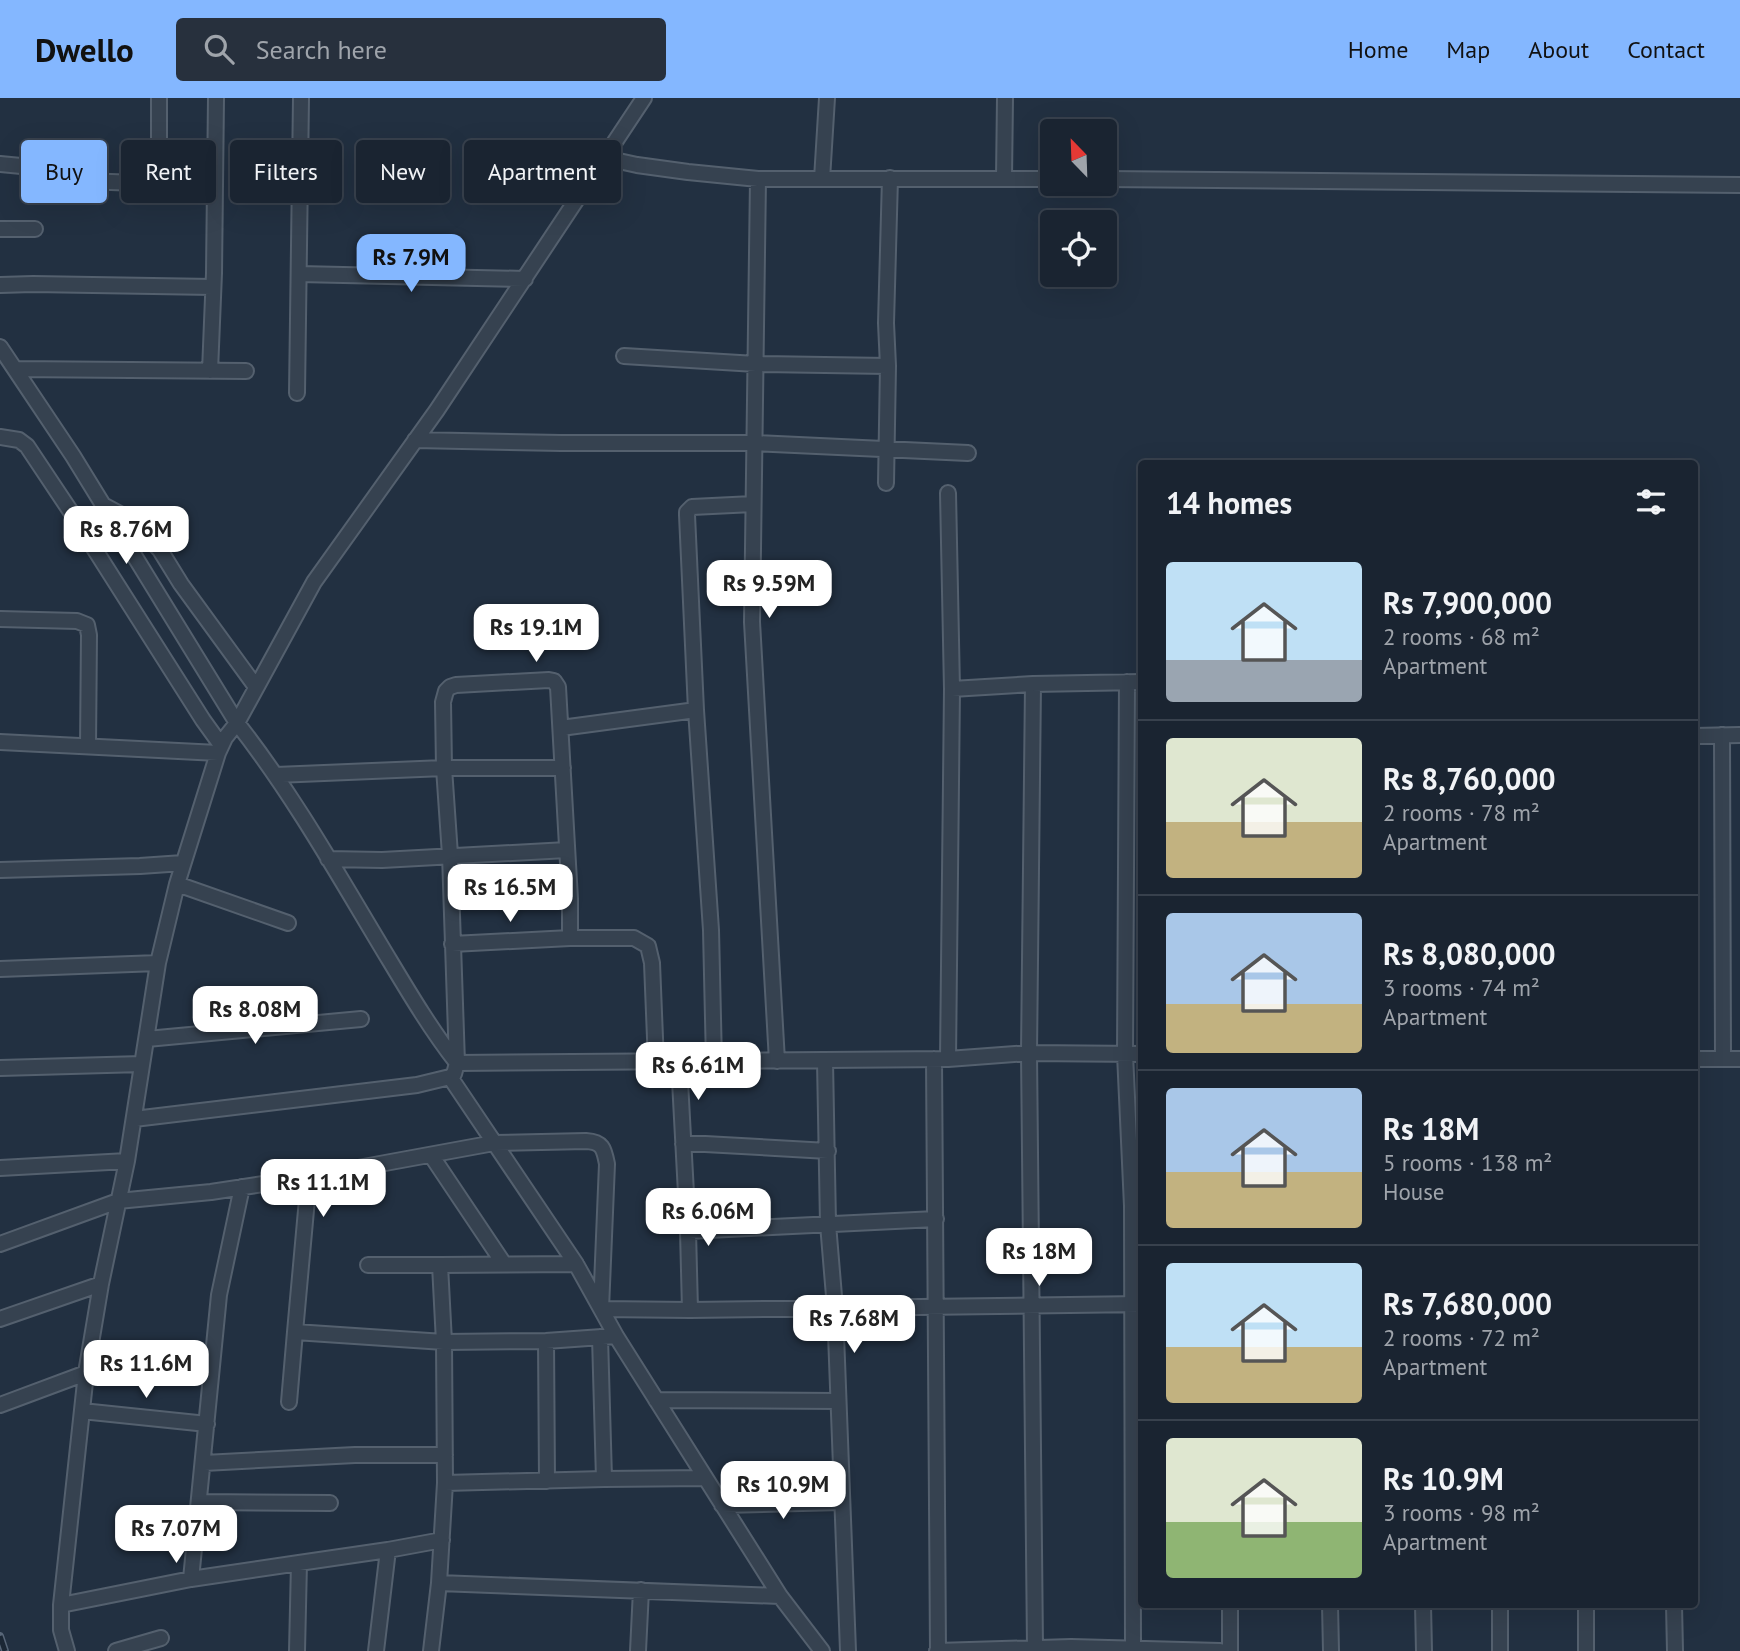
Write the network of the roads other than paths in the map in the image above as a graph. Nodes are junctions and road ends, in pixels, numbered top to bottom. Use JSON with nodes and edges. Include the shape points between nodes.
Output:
{"nodes":[{"id":1,"x":159,"y":98,"type":"edge"},
{"id":2,"x":216,"y":98,"type":"edge"},
{"id":3,"x":301,"y":98,"type":"edge"},
{"id":4,"x":644,"y":98,"type":"edge"},
{"id":5,"x":827,"y":98,"type":"edge"},
{"id":6,"x":1005,"y":98,"type":"edge"},
{"id":7,"x":159,"y":140,"type":"edge"},
{"id":8,"x":216,"y":140,"type":"edge"},
{"id":9,"x":617,"y":140,"type":"edge"},
{"id":10,"x":621,"y":161,"type":"edge"},
{"id":11,"x":0,"y":164,"type":"edge"},
{"id":12,"x":822,"y":178,"type":"junction"},
{"id":13,"x":890,"y":178,"type":"junction"},
{"id":14,"x":1004,"y":178,"type":"junction"},
{"id":15,"x":758,"y":179,"type":"junction"},
{"id":16,"x":1040,"y":179,"type":"edge"},
{"id":17,"x":1117,"y":179,"type":"edge"},
{"id":18,"x":121,"y":182,"type":"edge"},
{"id":19,"x":1740,"y":185,"type":"edge"},
{"id":20,"x":215,"y":203,"type":"edge"},
{"id":21,"x":575,"y":203,"type":"edge"},
{"id":22,"x":0,"y":229,"type":"edge"},
{"id":23,"x":36,"y":229,"type":"dead end"},
{"id":24,"x":299,"y":274,"type":"junction"},
{"id":25,"x":525,"y":279,"type":"junction"},
{"id":26,"x":0,"y":285,"type":"edge"},
{"id":27,"x":213,"y":287,"type":"junction"},
{"id":28,"x":0,"y":347,"type":"edge"},
{"id":29,"x":624,"y":356,"type":"dead end"},
{"id":30,"x":755,"y":365,"type":"junction"},
{"id":31,"x":888,"y":366,"type":"junction"},
{"id":32,"x":15,"y":369,"type":"junction"},
{"id":33,"x":210,"y":371,"type":"junction"},
{"id":34,"x":246,"y":371,"type":"dead end"},
{"id":35,"x":297,"y":393,"type":"dead end"},
{"id":36,"x":0,"y":437,"type":"edge"},
{"id":37,"x":415,"y":440,"type":"junction"},
{"id":38,"x":754,"y":443,"type":"junction"},
{"id":39,"x":886,"y":450,"type":"junction"},
{"id":40,"x":968,"y":453,"type":"dead end"},
{"id":41,"x":886,"y":483,"type":"dead end"},
{"id":42,"x":948,"y":494,"type":"dead end"},
{"id":43,"x":102,"y":504,"type":"junction"},
{"id":44,"x":754,"y":504,"type":"junction"},
{"id":45,"x":0,"y":619,"type":"edge"},
{"id":46,"x":1134,"y":682,"type":"edge"},
{"id":47,"x":1033,"y":684,"type":"junction"},
{"id":48,"x":256,"y":687,"type":"junction"},
{"id":49,"x":952,"y":688,"type":"junction"},
{"id":50,"x":696,"y":709,"type":"junction"},
{"id":51,"x":561,"y":728,"type":"junction"},
{"id":52,"x":1722,"y":735,"type":"junction"},
{"id":53,"x":1740,"y":735,"type":"edge"},
{"id":54,"x":1698,"y":736,"type":"edge"},
{"id":55,"x":227,"y":737,"type":"junction"},
{"id":56,"x":0,"y":742,"type":"edge"},
{"id":57,"x":88,"y":746,"type":"junction"},
{"id":58,"x":444,"y":768,"type":"junction"},
{"id":59,"x":563,"y":768,"type":"junction"},
{"id":60,"x":276,"y":775,"type":"junction"},
{"id":61,"x":567,"y":850,"type":"junction"},
{"id":62,"x":450,"y":855,"type":"junction"},
{"id":63,"x":328,"y":859,"type":"junction"},
{"id":64,"x":183,"y":863,"type":"junction"},
{"id":65,"x":0,"y":870,"type":"edge"},
{"id":66,"x":177,"y":884,"type":"junction"},
{"id":67,"x":288,"y":923,"type":"dead end"},
{"id":68,"x":570,"y":938,"type":"junction"},
{"id":69,"x":452,"y":944,"type":"junction"},
{"id":70,"x":158,"y":963,"type":"junction"},
{"id":71,"x":0,"y":969,"type":"edge"},
{"id":72,"x":361,"y":1019,"type":"dead end"},
{"id":73,"x":147,"y":1039,"type":"junction"},
{"id":74,"x":1029,"y":1053,"type":"junction"},
{"id":75,"x":1125,"y":1054,"type":"junction"},
{"id":76,"x":1138,"y":1054,"type":"edge"},
{"id":77,"x":941,"y":1059,"type":"junction"},
{"id":78,"x":1698,"y":1059,"type":"edge"},
{"id":79,"x":1723,"y":1059,"type":"junction"},
{"id":80,"x":1740,"y":1059,"type":"edge"},
{"id":81,"x":778,"y":1061,"type":"junction"},
{"id":82,"x":825,"y":1061,"type":"junction"},
{"id":83,"x":678,"y":1062,"type":"junction"},
{"id":84,"x":714,"y":1062,"type":"junction"},
{"id":85,"x":142,"y":1063,"type":"junction"},
{"id":86,"x":457,"y":1063,"type":"junction"},
{"id":87,"x":656,"y":1063,"type":"junction"},
{"id":88,"x":0,"y":1068,"type":"edge"},
{"id":89,"x":450,"y":1077,"type":"junction"},
{"id":90,"x":134,"y":1119,"type":"junction"},
{"id":91,"x":494,"y":1143,"type":"junction"},
{"id":92,"x":683,"y":1144,"type":"junction"},
{"id":93,"x":828,"y":1152,"type":"junction"},
{"id":94,"x":431,"y":1155,"type":"junction"},
{"id":95,"x":127,"y":1161,"type":"junction"},
{"id":96,"x":0,"y":1167,"type":"edge"},
{"id":97,"x":309,"y":1177,"type":"junction"},
{"id":98,"x":243,"y":1187,"type":"junction"},
{"id":99,"x":118,"y":1201,"type":"junction"},
{"id":100,"x":936,"y":1219,"type":"junction"},
{"id":101,"x":828,"y":1224,"type":"junction"},
{"id":102,"x":688,"y":1231,"type":"junction"},
{"id":103,"x":0,"y":1244,"type":"edge"},
{"id":104,"x":504,"y":1264,"type":"junction"},
{"id":105,"x":576,"y":1264,"type":"junction"},
{"id":106,"x":368,"y":1265,"type":"dead end"},
{"id":107,"x":440,"y":1265,"type":"junction"},
{"id":108,"x":101,"y":1284,"type":"junction"},
{"id":109,"x":1137,"y":1304,"type":"edge"},
{"id":110,"x":1031,"y":1306,"type":"junction"},
{"id":111,"x":936,"y":1307,"type":"junction"},
{"id":112,"x":835,"y":1308,"type":"junction"},
{"id":113,"x":601,"y":1309,"type":"junction"},
{"id":114,"x":690,"y":1310,"type":"junction"},
{"id":115,"x":0,"y":1319,"type":"edge"},
{"id":116,"x":295,"y":1332,"type":"junction"},
{"id":117,"x":616,"y":1336,"type":"junction"},
{"id":118,"x":600,"y":1337,"type":"junction"},
{"id":119,"x":546,"y":1340,"type":"junction"},
{"id":120,"x":444,"y":1342,"type":"junction"},
{"id":121,"x":86,"y":1373,"type":"junction"},
{"id":122,"x":656,"y":1400,"type":"junction"},
{"id":123,"x":838,"y":1401,"type":"junction"},
{"id":124,"x":289,"y":1402,"type":"dead end"},
{"id":125,"x":0,"y":1405,"type":"edge"},
{"id":126,"x":82,"y":1411,"type":"junction"},
{"id":127,"x":207,"y":1424,"type":"junction"},
{"id":128,"x":445,"y":1455,"type":"junction"},
{"id":129,"x":204,"y":1463,"type":"junction"},
{"id":130,"x":705,"y":1478,"type":"junction"},
{"id":131,"x":604,"y":1479,"type":"junction"},
{"id":132,"x":547,"y":1481,"type":"junction"},
{"id":133,"x":445,"y":1483,"type":"junction"},
{"id":134,"x":200,"y":1502,"type":"junction"},
{"id":135,"x":842,"y":1502,"type":"junction"},
{"id":136,"x":331,"y":1503,"type":"dead end"},
{"id":137,"x":722,"y":1505,"type":"junction"},
{"id":138,"x":442,"y":1540,"type":"junction"},
{"id":139,"x":388,"y":1550,"type":"junction"},
{"id":140,"x":299,"y":1563,"type":"junction"},
{"id":141,"x":191,"y":1579,"type":"junction"},
{"id":142,"x":439,"y":1583,"type":"junction"},
{"id":143,"x":641,"y":1590,"type":"junction"},
{"id":144,"x":780,"y":1595,"type":"junction"},
{"id":145,"x":61,"y":1605,"type":"junction"},
{"id":146,"x":1230,"y":1608,"type":"edge"},
{"id":147,"x":1330,"y":1608,"type":"edge"},
{"id":148,"x":1423,"y":1608,"type":"edge"},
{"id":149,"x":1500,"y":1608,"type":"edge"},
{"id":150,"x":1586,"y":1608,"type":"edge"},
{"id":151,"x":1674,"y":1608,"type":"edge"},
{"id":152,"x":161,"y":1638,"type":"dead end"},
{"id":153,"x":1035,"y":1648,"type":"junction"},
{"id":154,"x":1071,"y":1649,"type":"edge"},
{"id":155,"x":1133,"y":1649,"type":"junction"},
{"id":156,"x":1154,"y":1650,"type":"edge"},
{"id":157,"x":67,"y":1651,"type":"edge"},
{"id":158,"x":116,"y":1651,"type":"edge"},
{"id":159,"x":297,"y":1651,"type":"edge"},
{"id":160,"x":376,"y":1651,"type":"edge"},
{"id":161,"x":431,"y":1651,"type":"edge"},
{"id":162,"x":638,"y":1651,"type":"edge"},
{"id":163,"x":822,"y":1651,"type":"edge"},
{"id":164,"x":848,"y":1651,"type":"edge"},
{"id":165,"x":937,"y":1651,"type":"edge"},
{"id":166,"x":1220,"y":1651,"type":"edge"},
{"id":167,"x":1230,"y":1651,"type":"edge"},
{"id":168,"x":1331,"y":1651,"type":"edge"},
{"id":169,"x":1424,"y":1651,"type":"edge"},
{"id":170,"x":1500,"y":1651,"type":"edge"},
{"id":171,"x":1586,"y":1651,"type":"edge"},
{"id":172,"x":1675,"y":1651,"type":"edge"}],
"edges":[{"from":1,"to":7,"type":"street"},
{"from":2,"to":8,"type":"street"},
{"from":3,"to":24,"type":"street"},
{"from":4,"to":9,"type":"street"},
{"from":5,"to":12,"type":"street"},
{"from":6,"to":14,"type":"street"},
{"from":10,"to":15,"type":"street"},
{"from":11,"to":18,"type":"street","via":[[42,167],[59,180]]},
{"from":12,"to":13,"type":"street"},
{"from":12,"to":15,"type":"street"},
{"from":13,"to":14,"type":"street"},
{"from":13,"to":31,"type":"street"},
{"from":14,"to":16,"type":"street"},
{"from":15,"to":30,"type":"street"},
{"from":17,"to":19,"type":"street"},
{"from":20,"to":27,"type":"street"},
{"from":21,"to":25,"type":"street"},
{"from":22,"to":23,"type":"street"},
{"from":24,"to":25,"type":"street"},
{"from":24,"to":35,"type":"street"},
{"from":25,"to":37,"type":"street"},
{"from":26,"to":27,"type":"street"},
{"from":27,"to":33,"type":"street"},
{"from":28,"to":32,"type":"street"},
{"from":29,"to":30,"type":"street"},
{"from":30,"to":31,"type":"street"},
{"from":30,"to":38,"type":"street"},
{"from":31,"to":39,"type":"street"},
{"from":32,"to":33,"type":"street"},
{"from":32,"to":43,"type":"street"},
{"from":33,"to":34,"type":"street"},
{"from":36,"to":55,"type":"street","via":[[27,446],[203,720]]},
{"from":37,"to":38,"type":"street"},
{"from":37,"to":48,"type":"street","via":[[314,582]]},
{"from":38,"to":39,"type":"street"},
{"from":38,"to":44,"type":"street"},
{"from":39,"to":40,"type":"street"},
{"from":39,"to":41,"type":"street"},
{"from":42,"to":49,"type":"street"},
{"from":43,"to":48,"type":"street","via":[[131,520],[160,550]]},
{"from":43,"to":55,"type":"street"},
{"from":44,"to":50,"type":"street","via":[[692,506],[687,512]]},
{"from":44,"to":81,"type":"street","via":[[752,622]]},
{"from":45,"to":57,"type":"street","via":[[87,625]]},
{"from":46,"to":47,"type":"street"},
{"from":46,"to":75,"type":"street"},
{"from":47,"to":49,"type":"street"},
{"from":47,"to":74,"type":"street"},
{"from":48,"to":55,"type":"street"},
{"from":49,"to":77,"type":"street"},
{"from":50,"to":51,"type":"street"},
{"from":50,"to":84,"type":"street","via":[[711,930]]},
{"from":51,"to":58,"type":"street","via":[[554,681],[450,687],[443,702]]},
{"from":51,"to":59,"type":"street"},
{"from":52,"to":53,"type":"street"},
{"from":52,"to":54,"type":"street"},
{"from":52,"to":79,"type":"street"},
{"from":55,"to":57,"type":"street"},
{"from":55,"to":60,"type":"street"},
{"from":55,"to":64,"type":"street"},
{"from":56,"to":57,"type":"street"},
{"from":58,"to":59,"type":"street"},
{"from":58,"to":60,"type":"street"},
{"from":58,"to":62,"type":"street"},
{"from":59,"to":61,"type":"street"},
{"from":60,"to":63,"type":"street"},
{"from":61,"to":62,"type":"street"},
{"from":61,"to":68,"type":"street"},
{"from":62,"to":63,"type":"street"},
{"from":62,"to":69,"type":"street"},
{"from":63,"to":86,"type":"street"},
{"from":64,"to":65,"type":"street"},
{"from":64,"to":66,"type":"street"},
{"from":66,"to":67,"type":"street"},
{"from":66,"to":70,"type":"street"},
{"from":68,"to":69,"type":"street"},
{"from":68,"to":87,"type":"street","via":[[634,938],[648,946]]},
{"from":69,"to":86,"type":"street"},
{"from":70,"to":71,"type":"street"},
{"from":70,"to":73,"type":"street"},
{"from":72,"to":73,"type":"street"},
{"from":73,"to":85,"type":"street"},
{"from":74,"to":75,"type":"street"},
{"from":74,"to":77,"type":"street"},
{"from":74,"to":110,"type":"street"},
{"from":75,"to":76,"type":"street"},
{"from":75,"to":109,"type":"street"},
{"from":77,"to":82,"type":"street"},
{"from":77,"to":100,"type":"street"},
{"from":78,"to":79,"type":"street"},
{"from":79,"to":80,"type":"street"},
{"from":81,"to":82,"type":"street"},
{"from":81,"to":84,"type":"street"},
{"from":82,"to":93,"type":"street"},
{"from":83,"to":84,"type":"street"},
{"from":83,"to":87,"type":"street"},
{"from":83,"to":92,"type":"street"},
{"from":85,"to":88,"type":"street"},
{"from":85,"to":90,"type":"street"},
{"from":86,"to":87,"type":"street"},
{"from":86,"to":89,"type":"street"},
{"from":89,"to":90,"type":"street","via":[[417,1085]]},
{"from":89,"to":91,"type":"street"},
{"from":90,"to":95,"type":"street"},
{"from":91,"to":94,"type":"street"},
{"from":91,"to":105,"type":"street"},
{"from":91,"to":113,"type":"street","via":[[586,1141],[602,1147],[607,1164]]},
{"from":92,"to":93,"type":"street"},
{"from":92,"to":102,"type":"street"},
{"from":93,"to":101,"type":"street"},
{"from":94,"to":97,"type":"street"},
{"from":94,"to":104,"type":"street"},
{"from":95,"to":96,"type":"street"},
{"from":95,"to":99,"type":"street"},
{"from":97,"to":98,"type":"street"},
{"from":97,"to":116,"type":"street"},
{"from":98,"to":99,"type":"street"},
{"from":98,"to":127,"type":"street","via":[[219,1295]]},
{"from":99,"to":103,"type":"street"},
{"from":99,"to":108,"type":"street"},
{"from":100,"to":101,"type":"street"},
{"from":100,"to":111,"type":"street"},
{"from":101,"to":102,"type":"street"},
{"from":101,"to":112,"type":"street"},
{"from":102,"to":114,"type":"street"},
{"from":104,"to":105,"type":"street"},
{"from":104,"to":107,"type":"street"},
{"from":105,"to":113,"type":"street"},
{"from":106,"to":107,"type":"street"},
{"from":107,"to":120,"type":"street"},
{"from":108,"to":115,"type":"street"},
{"from":108,"to":121,"type":"street"},
{"from":109,"to":110,"type":"street"},
{"from":109,"to":155,"type":"street"},
{"from":110,"to":111,"type":"street"},
{"from":110,"to":153,"type":"street"},
{"from":111,"to":112,"type":"street"},
{"from":111,"to":165,"type":"street"},
{"from":112,"to":114,"type":"street"},
{"from":112,"to":123,"type":"street"},
{"from":113,"to":114,"type":"street"},
{"from":113,"to":117,"type":"street"},
{"from":116,"to":120,"type":"street"},
{"from":116,"to":124,"type":"street"},
{"from":117,"to":118,"type":"street"},
{"from":117,"to":122,"type":"street"},
{"from":118,"to":119,"type":"street"},
{"from":118,"to":131,"type":"street"},
{"from":119,"to":120,"type":"street"},
{"from":119,"to":132,"type":"street"},
{"from":120,"to":128,"type":"street"},
{"from":121,"to":125,"type":"street"},
{"from":121,"to":126,"type":"street"},
{"from":122,"to":123,"type":"street"},
{"from":122,"to":130,"type":"street"},
{"from":123,"to":135,"type":"street"},
{"from":126,"to":127,"type":"street"},
{"from":126,"to":145,"type":"street"},
{"from":127,"to":129,"type":"street"},
{"from":128,"to":129,"type":"street"},
{"from":128,"to":133,"type":"street"},
{"from":129,"to":134,"type":"street"},
{"from":130,"to":131,"type":"street"},
{"from":130,"to":137,"type":"street"},
{"from":131,"to":132,"type":"street"},
{"from":132,"to":133,"type":"street"},
{"from":133,"to":138,"type":"street"},
{"from":134,"to":136,"type":"street"},
{"from":134,"to":141,"type":"street"},
{"from":135,"to":137,"type":"street"},
{"from":135,"to":164,"type":"street"},
{"from":137,"to":144,"type":"street"},
{"from":138,"to":139,"type":"street"},
{"from":138,"to":142,"type":"street"},
{"from":139,"to":140,"type":"street"},
{"from":139,"to":160,"type":"street"},
{"from":140,"to":141,"type":"street"},
{"from":140,"to":159,"type":"street"},
{"from":141,"to":145,"type":"street"},
{"from":142,"to":143,"type":"street"},
{"from":142,"to":161,"type":"street"},
{"from":143,"to":144,"type":"street"},
{"from":143,"to":162,"type":"street"},
{"from":144,"to":163,"type":"street"},
{"from":145,"to":157,"type":"street"},
{"from":146,"to":167,"type":"street"},
{"from":147,"to":168,"type":"street"},
{"from":148,"to":169,"type":"street"},
{"from":149,"to":170,"type":"street"},
{"from":150,"to":171,"type":"street"},
{"from":151,"to":172,"type":"street"},
{"from":152,"to":158,"type":"street"},
{"from":153,"to":154,"type":"street"},
{"from":153,"to":165,"type":"street"},
{"from":154,"to":155,"type":"street"},
{"from":155,"to":156,"type":"street"},
{"from":156,"to":166,"type":"street"}]}
